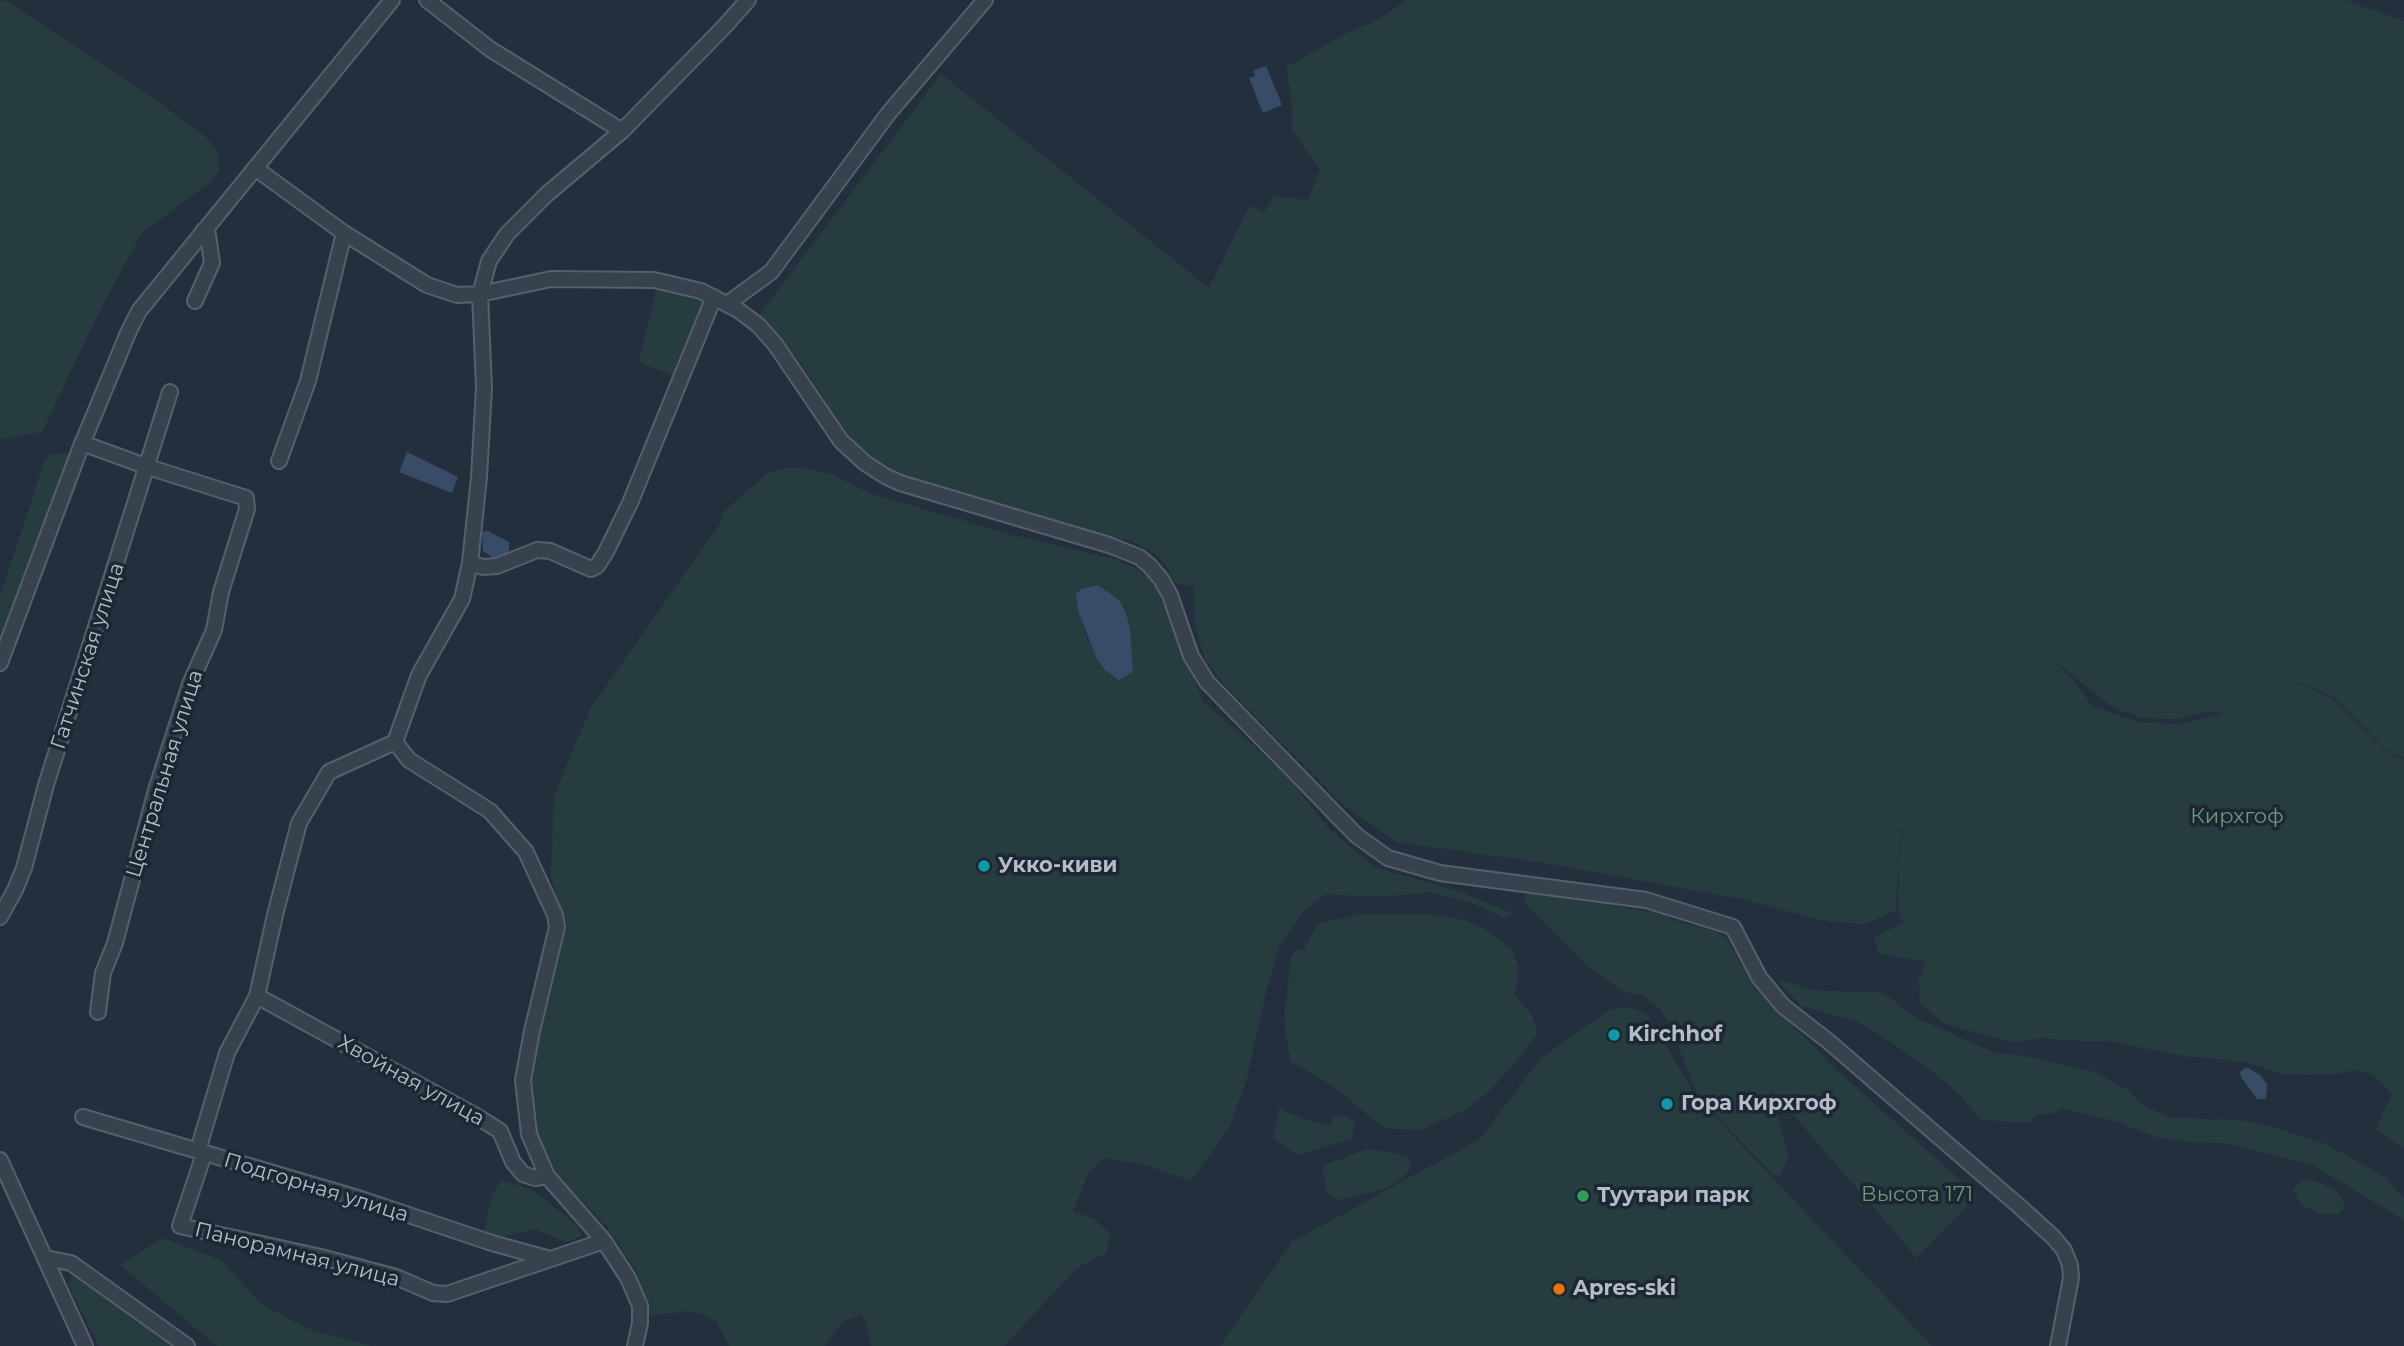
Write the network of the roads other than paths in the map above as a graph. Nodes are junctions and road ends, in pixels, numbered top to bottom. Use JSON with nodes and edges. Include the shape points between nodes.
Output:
{"nodes":[{"id":1,"x":392,"y":0,"type":"edge"},
{"id":2,"x":427,"y":0,"type":"edge"},
{"id":3,"x":748,"y":0,"type":"edge"},
{"id":4,"x":985,"y":0,"type":"edge"},
{"id":5,"x":622,"y":131,"type":"junction"},
{"id":6,"x":255,"y":168,"type":"junction"},
{"id":7,"x":203,"y":231,"type":"junction"},
{"id":8,"x":344,"y":233,"type":"junction"},
{"id":9,"x":480,"y":294,"type":"junction"},
{"id":10,"x":721,"y":300,"type":"junction"},
{"id":11,"x":195,"y":301,"type":"dead end"},
{"id":12,"x":170,"y":392,"type":"dead end"},
{"id":13,"x":82,"y":443,"type":"junction"},
{"id":14,"x":279,"y":461,"type":"dead end"},
{"id":15,"x":148,"y":467,"type":"junction"},
{"id":16,"x":470,"y":563,"type":"junction"},
{"id":17,"x":0,"y":663,"type":"edge"},
{"id":18,"x":395,"y":742,"type":"junction"},
{"id":19,"x":0,"y":917,"type":"edge"},
{"id":20,"x":257,"y":996,"type":"junction"},
{"id":21,"x":98,"y":1012,"type":"dead end"},
{"id":22,"x":83,"y":1116,"type":"dead end"},
{"id":23,"x":201,"y":1152,"type":"junction"},
{"id":24,"x":0,"y":1160,"type":"edge"},
{"id":25,"x":547,"y":1176,"type":"junction"},
{"id":26,"x":604,"y":1241,"type":"junction"},
{"id":27,"x":45,"y":1258,"type":"junction"},
{"id":28,"x":550,"y":1259,"type":"junction"},
{"id":29,"x":85,"y":1346,"type":"edge"},
{"id":30,"x":187,"y":1346,"type":"edge"},
{"id":31,"x":635,"y":1346,"type":"edge"},
{"id":32,"x":2058,"y":1346,"type":"edge"}],
"edges":[{"from":1,"to":6,"type":"street"},
{"from":2,"to":5,"type":"street","via":[[490,49]]},
{"from":3,"to":5,"type":"street"},
{"from":4,"to":10,"type":"street","via":[[888,114],[771,272]]},
{"from":5,"to":9,"type":"street","via":[[507,234],[489,261]]},
{"from":6,"to":7,"type":"street"},
{"from":6,"to":8,"type":"street"},
{"from":7,"to":11,"type":"street","via":[[208,235],[212,263]]},
{"from":7,"to":13,"type":"street","via":[[139,311]]},
{"from":8,"to":9,"type":"street","via":[[427,285],[457,295]]},
{"from":8,"to":14,"type":"street","via":[[308,381]]},
{"from":9,"to":10,"type":"street","via":[[551,279],[654,280]]},
{"from":9,"to":16,"type":"street","via":[[484,388]]},
{"from":10,"to":16,"type":"street","via":[[597,566],[591,569],[537,550],[498,566]]},
{"from":10,"to":32,"type":"street","via":[[758,325],[841,441],[885,477],[1109,545],[1149,565],[1170,595],[1191,656],[1207,682],[1343,823],[1388,858],[1440,873],[1646,900],[1733,927],[1759,977],[1783,1006],[2019,1206],[2064,1250],[2071,1279]]},
{"from":12,"to":15,"type":"street","name":"Гатчинская улица"},
{"from":13,"to":15,"type":"street"},
{"from":13,"to":17,"type":"street"},
{"from":15,"to":19,"type":"street","name":"Гатчинская улица","via":[[46,785],[24,868]]},
{"from":15,"to":21,"type":"street","name":"Центральная улица","via":[[246,498],[247,509],[214,630],[190,684],[164,764],[103,973]]},
{"from":16,"to":18,"type":"street","via":[[462,599],[419,675]]},
{"from":18,"to":20,"type":"street","via":[[329,772],[299,823]]},
{"from":18,"to":25,"type":"street","via":[[409,760],[490,811],[526,852],[555,915],[557,927],[523,1080],[529,1135]]},
{"from":20,"to":23,"type":"street","via":[[228,1053]]},
{"from":20,"to":25,"type":"street","name":"Хвойная улица","via":[[476,1116],[499,1131],[523,1174]]},
{"from":22,"to":23,"type":"street","name":"Подгорная улица"},
{"from":23,"to":28,"type":"street","name":"Подгорная улица"},
{"from":23,"to":28,"type":"street","name":"Панорамная улица","via":[[180,1226],[321,1257],[396,1277],[433,1293],[447,1294]]},
{"from":24,"to":27,"type":"street"},
{"from":25,"to":26,"type":"street"},
{"from":26,"to":28,"type":"street"},
{"from":26,"to":31,"type":"street","via":[[640,1306]]},
{"from":27,"to":29,"type":"street"},
{"from":27,"to":30,"type":"street","via":[[71,1263]]}]}
